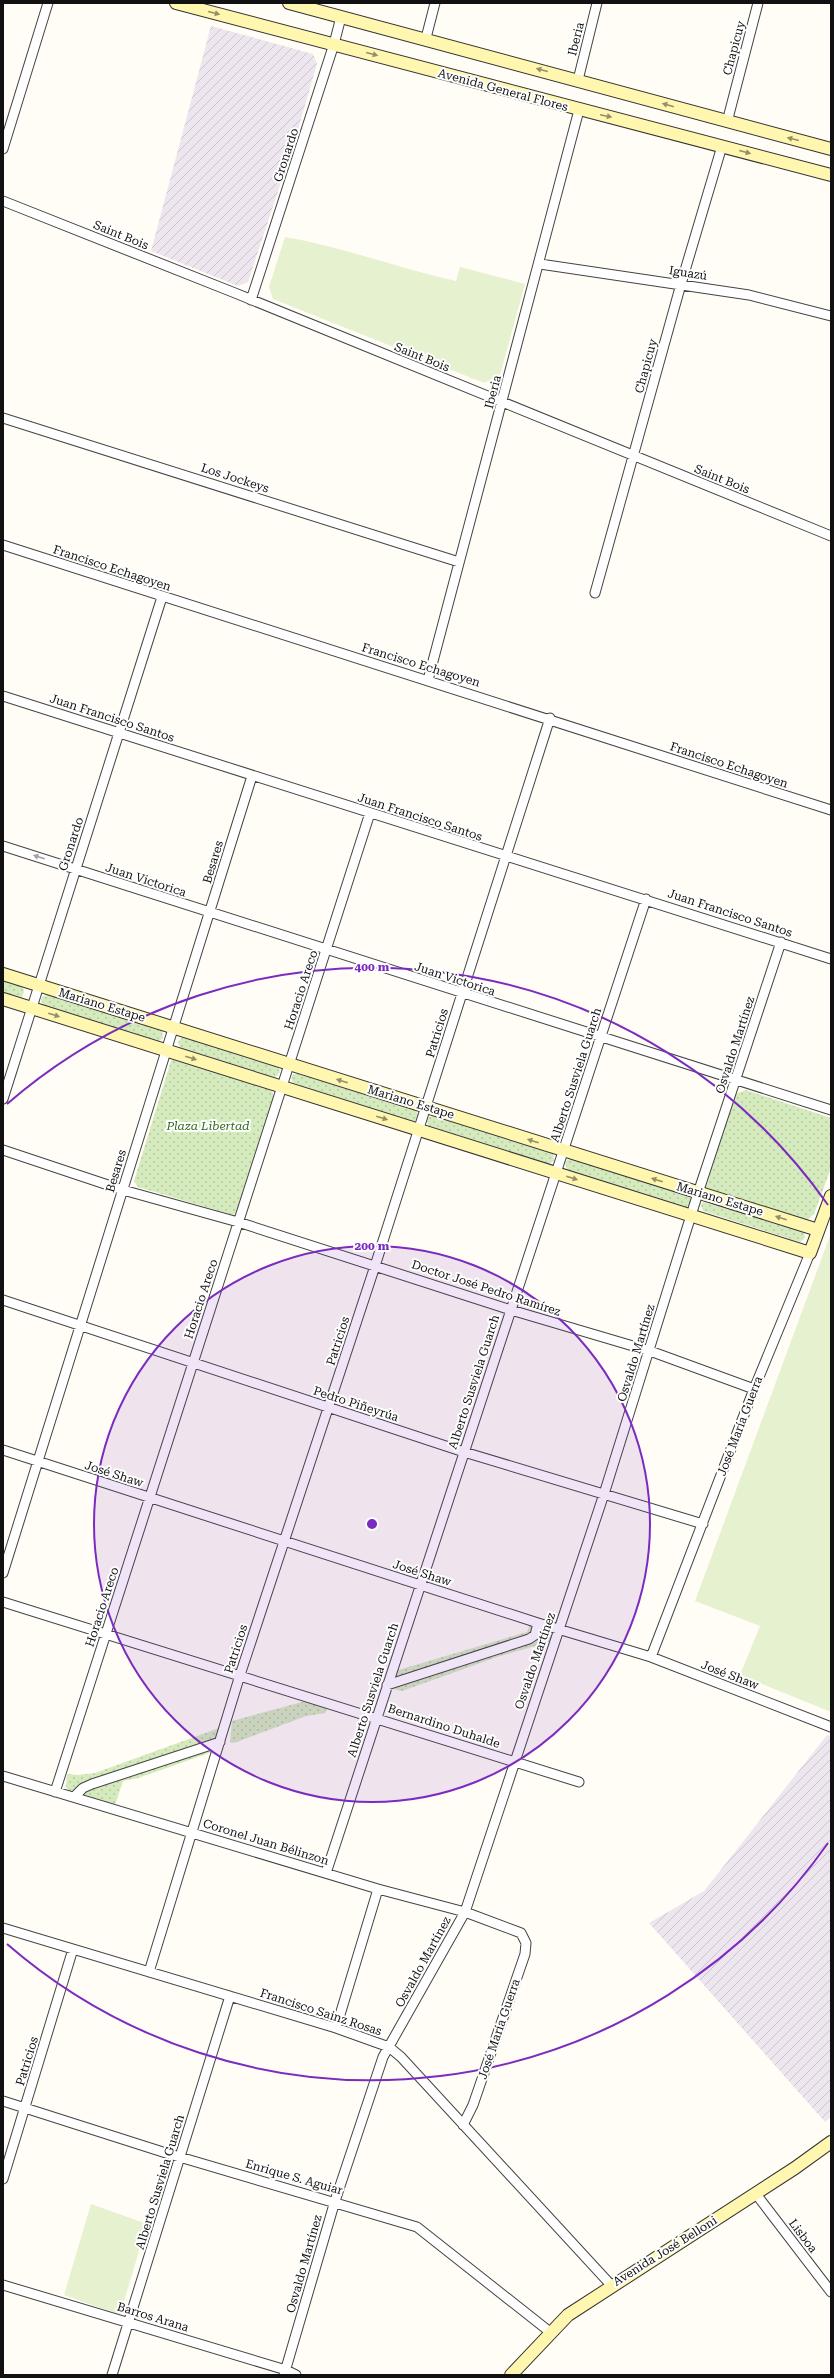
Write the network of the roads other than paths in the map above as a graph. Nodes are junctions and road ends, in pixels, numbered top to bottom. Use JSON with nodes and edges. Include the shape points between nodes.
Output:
{"nodes":[{"id":1,"x":48,"y":3,"type":"edge"},
{"id":2,"x":176,"y":3,"type":"edge"},
{"id":3,"x":289,"y":3,"type":"edge"},
{"id":4,"x":435,"y":3,"type":"edge"},
{"id":5,"x":597,"y":3,"type":"edge"},
{"id":6,"x":758,"y":3,"type":"edge"},
{"id":7,"x":341,"y":17,"type":"junction"},
{"id":8,"x":426,"y":38,"type":"junction"},
{"id":9,"x":334,"y":44,"type":"junction"},
{"id":10,"x":578,"y":80,"type":"junction"},
{"id":11,"x":579,"y":110,"type":"junction"},
{"id":12,"x":727,"y":122,"type":"junction"},
{"id":13,"x":722,"y":146,"type":"junction"},
{"id":14,"x":3,"y":149,"type":"edge"},
{"id":15,"x":831,"y":149,"type":"edge"},
{"id":16,"x":831,"y":175,"type":"edge"},
{"id":17,"x":3,"y":201,"type":"edge"},
{"id":18,"x":540,"y":264,"type":"junction"},
{"id":19,"x":681,"y":284,"type":"junction"},
{"id":20,"x":251,"y":300,"type":"junction"},
{"id":21,"x":831,"y":316,"type":"edge"},
{"id":22,"x":503,"y":403,"type":"junction"},
{"id":23,"x":3,"y":418,"type":"edge"},
{"id":24,"x":633,"y":456,"type":"junction"},
{"id":25,"x":831,"y":536,"type":"edge"},
{"id":26,"x":3,"y":545,"type":"edge"},
{"id":27,"x":459,"y":562,"type":"junction"},
{"id":28,"x":595,"y":593,"type":"dead end"},
{"id":29,"x":162,"y":597,"type":"junction"},
{"id":30,"x":428,"y":680,"type":"junction"},
{"id":31,"x":3,"y":696,"type":"edge"},
{"id":32,"x":550,"y":718,"type":"junction"},
{"id":33,"x":119,"y":732,"type":"junction"},
{"id":34,"x":252,"y":776,"type":"junction"},
{"id":35,"x":831,"y":810,"type":"edge"},
{"id":36,"x":370,"y":813,"type":"junction"},
{"id":37,"x":3,"y":846,"type":"edge"},
{"id":38,"x":505,"y":856,"type":"junction"},
{"id":39,"x":76,"y":869,"type":"junction"},
{"id":40,"x":646,"y":899,"type":"junction"},
{"id":41,"x":210,"y":913,"type":"junction"},
{"id":42,"x":781,"y":942,"type":"junction"},
{"id":43,"x":326,"y":950,"type":"junction"},
{"id":44,"x":831,"y":959,"type":"edge"},
{"id":45,"x":3,"y":974,"type":"edge"},
{"id":46,"x":39,"y":985,"type":"junction"},
{"id":47,"x":462,"y":994,"type":"junction"},
{"id":48,"x":3,"y":999,"type":"edge"},
{"id":49,"x":32,"y":1008,"type":"junction"},
{"id":50,"x":174,"y":1027,"type":"junction"},
{"id":51,"x":601,"y":1038,"type":"junction"},
{"id":52,"x":166,"y":1050,"type":"junction"},
{"id":53,"x":290,"y":1065,"type":"junction"},
{"id":54,"x":736,"y":1080,"type":"junction"},
{"id":55,"x":282,"y":1087,"type":"junction"},
{"id":56,"x":3,"y":1099,"type":"edge"},
{"id":57,"x":426,"y":1107,"type":"junction"},
{"id":58,"x":831,"y":1110,"type":"edge"},
{"id":59,"x":418,"y":1129,"type":"junction"},
{"id":60,"x":3,"y":1150,"type":"edge"},
{"id":61,"x":564,"y":1150,"type":"junction"},
{"id":62,"x":556,"y":1173,"type":"junction"},
{"id":63,"x":123,"y":1190,"type":"junction"},
{"id":64,"x":698,"y":1193,"type":"junction"},
{"id":65,"x":831,"y":1196,"type":"edge"},
{"id":66,"x":691,"y":1215,"type":"junction"},
{"id":67,"x":238,"y":1222,"type":"junction"},
{"id":68,"x":818,"y":1230,"type":"junction"},
{"id":69,"x":810,"y":1253,"type":"junction"},
{"id":70,"x":375,"y":1266,"type":"junction"},
{"id":71,"x":3,"y":1300,"type":"edge"},
{"id":72,"x":511,"y":1310,"type":"junction"},
{"id":73,"x":80,"y":1326,"type":"junction"},
{"id":74,"x":650,"y":1351,"type":"junction"},
{"id":75,"x":193,"y":1362,"type":"junction"},
{"id":76,"x":754,"y":1389,"type":"junction"},
{"id":77,"x":328,"y":1407,"type":"junction"},
{"id":78,"x":3,"y":1450,"type":"edge"},
{"id":79,"x":464,"y":1452,"type":"junction"},
{"id":80,"x":38,"y":1462,"type":"junction"},
{"id":81,"x":604,"y":1494,"type":"junction"},
{"id":82,"x":149,"y":1498,"type":"junction"},
{"id":83,"x":703,"y":1524,"type":"junction"},
{"id":84,"x":283,"y":1541,"type":"junction"},
{"id":85,"x":3,"y":1573,"type":"edge"},
{"id":86,"x":420,"y":1585,"type":"junction"},
{"id":87,"x":3,"y":1602,"type":"edge"},
{"id":88,"x":538,"y":1623,"type":"junction"},
{"id":89,"x":558,"y":1630,"type":"junction"},
{"id":90,"x":106,"y":1634,"type":"junction"},
{"id":91,"x":651,"y":1657,"type":"junction"},
{"id":92,"x":240,"y":1675,"type":"junction"},
{"id":93,"x":387,"y":1685,"type":"junction"},
{"id":94,"x":377,"y":1717,"type":"junction"},
{"id":95,"x":831,"y":1727,"type":"edge"},
{"id":96,"x":220,"y":1742,"type":"junction"},
{"id":97,"x":514,"y":1761,"type":"junction"},
{"id":98,"x":3,"y":1776,"type":"edge"},
{"id":99,"x":579,"y":1782,"type":"dead end"},
{"id":100,"x":55,"y":1792,"type":"junction"},
{"id":101,"x":74,"y":1797,"type":"junction"},
{"id":102,"x":192,"y":1833,"type":"junction"},
{"id":103,"x":326,"y":1873,"type":"junction"},
{"id":104,"x":378,"y":1889,"type":"junction"},
{"id":105,"x":465,"y":1912,"type":"junction"},
{"id":106,"x":3,"y":1928,"type":"edge"},
{"id":107,"x":521,"y":1932,"type":"joint"},
{"id":108,"x":73,"y":1949,"type":"junction"},
{"id":109,"x":149,"y":1972,"type":"junction"},
{"id":110,"x":230,"y":1996,"type":"junction"},
{"id":111,"x":336,"y":2028,"type":"junction"},
{"id":112,"x":389,"y":2047,"type":"junction"},
{"id":113,"x":3,"y":2101,"type":"edge"},
{"id":114,"x":26,"y":2108,"type":"junction"},
{"id":115,"x":463,"y":2125,"type":"junction"},
{"id":116,"x":831,"y":2142,"type":"edge"},
{"id":117,"x":181,"y":2157,"type":"junction"},
{"id":118,"x":3,"y":2179,"type":"edge"},
{"id":119,"x":756,"y":2194,"type":"junction"},
{"id":120,"x":335,"y":2201,"type":"junction"},
{"id":121,"x":3,"y":2285,"type":"edge"},
{"id":122,"x":611,"y":2285,"type":"junction"},
{"id":123,"x":831,"y":2292,"type":"edge"},
{"id":124,"x":129,"y":2322,"type":"junction"},
{"id":125,"x":550,"y":2332,"type":"junction"},
{"id":126,"x":285,"y":2373,"type":"edge"},
{"id":127,"x":112,"y":2375,"type":"edge"},
{"id":128,"x":296,"y":2375,"type":"edge"},
{"id":129,"x":511,"y":2375,"type":"edge"}],
"edges":[{"from":1,"to":14,"type":"street"},
{"from":2,"to":9,"type":"street","name":"Avenida General Flores","one_way":true},
{"from":3,"to":7,"type":"street"},
{"from":4,"to":8,"type":"street"},
{"from":5,"to":10,"type":"street","name":"Iberia"},
{"from":6,"to":12,"type":"street","name":"Chapicuy"},
{"from":7,"to":8,"type":"street"},
{"from":7,"to":9,"type":"street","name":"Gronardo"},
{"from":10,"to":8,"type":"street","one_way":true},
{"from":9,"to":11,"type":"street","name":"Avenida General Flores","one_way":true},
{"from":9,"to":20,"type":"street","name":"Gronardo"},
{"from":12,"to":10,"type":"street","one_way":true},
{"from":11,"to":13,"type":"street","name":"Avenida General Flores","one_way":true},
{"from":11,"to":18,"type":"street","name":"Iberia"},
{"from":15,"to":12,"type":"street","one_way":true},
{"from":13,"to":16,"type":"street","name":"Avenida General Flores","one_way":true},
{"from":13,"to":19,"type":"street","name":"Chapicuy"},
{"from":17,"to":20,"type":"street","name":"Saint Bois"},
{"from":18,"to":19,"type":"street","name":"Iguazú"},
{"from":18,"to":22,"type":"street","name":"Iberia"},
{"from":19,"to":21,"type":"street","name":"Iguazú","via":[[749,295]]},
{"from":19,"to":24,"type":"street","name":"Chapicuy"},
{"from":20,"to":22,"type":"street","name":"Saint Bois"},
{"from":22,"to":24,"type":"street","name":"Saint Bois"},
{"from":22,"to":27,"type":"street","name":"Iberia"},
{"from":23,"to":27,"type":"street","name":"Los Jockeys"},
{"from":24,"to":25,"type":"street","name":"Saint Bois"},
{"from":24,"to":28,"type":"street","name":"Chapicuy"},
{"from":26,"to":29,"type":"street","name":"Francisco Echagoyen"},
{"from":27,"to":30,"type":"street","name":"Iberia"},
{"from":29,"to":30,"type":"street","name":"Francisco Echagoyen"},
{"from":29,"to":33,"type":"street","name":"Gronardo"},
{"from":30,"to":32,"type":"street","name":"Francisco Echagoyen"},
{"from":31,"to":33,"type":"street","name":"Juan Francisco Santos"},
{"from":32,"to":35,"type":"street","name":"Francisco Echagoyen"},
{"from":32,"to":38,"type":"street","name":"Patricios"},
{"from":33,"to":34,"type":"street","name":"Juan Francisco Santos"},
{"from":33,"to":39,"type":"street","name":"Gronardo"},
{"from":34,"to":36,"type":"street","name":"Juan Francisco Santos"},
{"from":34,"to":41,"type":"street","name":"Besares"},
{"from":36,"to":38,"type":"street","name":"Juan Francisco Santos"},
{"from":36,"to":43,"type":"street","name":"Horacio Areco"},
{"from":39,"to":37,"type":"street","name":"Juan Victorica","one_way":true},
{"from":38,"to":40,"type":"street","name":"Juan Francisco Santos"},
{"from":38,"to":47,"type":"street","name":"Patricios"},
{"from":39,"to":41,"type":"street","name":"Juan Victorica"},
{"from":39,"to":46,"type":"street","name":"Gronardo"},
{"from":40,"to":42,"type":"street","name":"Juan Francisco Santos"},
{"from":40,"to":51,"type":"street","name":"Alberto Susviela Guarch"},
{"from":41,"to":43,"type":"street","name":"Juan Victorica"},
{"from":41,"to":50,"type":"street","name":"Besares"},
{"from":42,"to":44,"type":"street","name":"Juan Francisco Santos"},
{"from":42,"to":54,"type":"street","name":"Osvaldo Martínez"},
{"from":43,"to":47,"type":"street","name":"Juan Victorica"},
{"from":43,"to":53,"type":"street","name":"Horacio Areco"},
{"from":45,"to":46,"type":"street","name":"Mariano Estape"},
{"from":46,"to":49,"type":"street","name":"Gronardo"},
{"from":46,"to":50,"type":"street","name":"Mariano Estape"},
{"from":47,"to":51,"type":"street","name":"Juan Victorica"},
{"from":47,"to":57,"type":"street","name":"Patricios"},
{"from":48,"to":49,"type":"street","name":"Mariano Estape"},
{"from":49,"to":52,"type":"street","name":"Mariano Estape","one_way":true},
{"from":49,"to":56,"type":"street","name":"Gronardo"},
{"from":50,"to":52,"type":"street","name":"Besares"},
{"from":50,"to":53,"type":"street","name":"Mariano Estape"},
{"from":51,"to":54,"type":"street","name":"Juan Victorica"},
{"from":51,"to":61,"type":"street","name":"Alberto Susviela Guarch"},
{"from":52,"to":55,"type":"street","name":"Mariano Estape","one_way":true},
{"from":52,"to":63,"type":"street","name":"Besares"},
{"from":53,"to":55,"type":"street","name":"Horacio Areco"},
{"from":57,"to":53,"type":"street","name":"Mariano Estape","one_way":true},
{"from":54,"to":58,"type":"street","name":"Juan Victorica"},
{"from":54,"to":64,"type":"street","name":"Osvaldo Martínez"},
{"from":55,"to":59,"type":"street","name":"Mariano Estape","one_way":true},
{"from":55,"to":67,"type":"street","name":"Horacio Areco"},
{"from":57,"to":59,"type":"street","name":"Patricios"},
{"from":61,"to":57,"type":"street","name":"Mariano Estape","one_way":true},
{"from":59,"to":62,"type":"street","name":"Mariano Estape"},
{"from":59,"to":70,"type":"street","name":"Patricios"},
{"from":60,"to":63,"type":"street","name":"Doctor José Pedro Ramírez"},
{"from":61,"to":62,"type":"street","name":"Alberto Susviela Guarch"},
{"from":64,"to":61,"type":"street","name":"Mariano Estape","one_way":true},
{"from":62,"to":66,"type":"street","name":"Mariano Estape","one_way":true},
{"from":62,"to":72,"type":"street","name":"Alberto Susviela Guarch"},
{"from":63,"to":67,"type":"street","name":"Doctor José Pedro Ramírez"},
{"from":63,"to":73,"type":"street","name":"Besares"},
{"from":64,"to":66,"type":"street","name":"Osvaldo Martínez"},
{"from":68,"to":64,"type":"street","name":"Mariano Estape","one_way":true},
{"from":65,"to":68,"type":"street","name":"José María Guerra"},
{"from":66,"to":69,"type":"street","name":"Mariano Estape"},
{"from":66,"to":74,"type":"street","name":"Osvaldo Martínez"},
{"from":67,"to":70,"type":"street","name":"Doctor José Pedro Ramírez"},
{"from":67,"to":75,"type":"street","name":"Horacio Areco"},
{"from":68,"to":69,"type":"street","name":"José María Guerra"},
{"from":69,"to":76,"type":"street","name":"José María Guerra"},
{"from":70,"to":72,"type":"street","name":"Doctor José Pedro Ramírez"},
{"from":70,"to":77,"type":"street","name":"Patricios"},
{"from":71,"to":73,"type":"street","name":"Pedro Piñeyrúa"},
{"from":72,"to":74,"type":"street","name":"Doctor José Pedro Ramírez"},
{"from":72,"to":79,"type":"street","name":"Alberto Susviela Guarch"},
{"from":73,"to":75,"type":"street","name":"Pedro Piñeyrúa"},
{"from":73,"to":80,"type":"street","name":"Besares"},
{"from":74,"to":76,"type":"street","name":"Doctor José Pedro Ramírez"},
{"from":74,"to":81,"type":"street","name":"Osvaldo Martínez"},
{"from":75,"to":77,"type":"street","name":"Pedro Piñeyrúa"},
{"from":75,"to":82,"type":"street","name":"Horacio Areco"},
{"from":76,"to":83,"type":"street","name":"José María Guerra"},
{"from":77,"to":79,"type":"street","name":"Pedro Piñeyrúa"},
{"from":77,"to":84,"type":"street","name":"Patricios"},
{"from":78,"to":80,"type":"street","name":"José Shaw"},
{"from":79,"to":81,"type":"street","name":"Pedro Piñeyrúa"},
{"from":79,"to":86,"type":"street","name":"Alberto Susviela Guarch"},
{"from":80,"to":82,"type":"street","name":"José Shaw"},
{"from":80,"to":85,"type":"street","name":"Besares"},
{"from":81,"to":83,"type":"street","name":"Pedro Piñeyrúa"},
{"from":81,"to":89,"type":"street","name":"Osvaldo Martínez"},
{"from":82,"to":84,"type":"street","name":"José Shaw"},
{"from":82,"to":90,"type":"street","name":"Horacio Areco"},
{"from":83,"to":91,"type":"street","name":"José María Guerra"},
{"from":84,"to":86,"type":"street","name":"José Shaw"},
{"from":84,"to":92,"type":"street","name":"Patricios"},
{"from":86,"to":88,"type":"street","name":"José Shaw"},
{"from":86,"to":93,"type":"street","name":"Alberto Susviela Guarch"},
{"from":87,"to":90,"type":"street","name":"Bernardino Duhalde"},
{"from":88,"to":89,"type":"street","name":"José Shaw"},
{"from":88,"to":93,"type":"street","via":[[534,1635],[529,1639]]},
{"from":89,"to":91,"type":"street","name":"José Shaw"},
{"from":89,"to":97,"type":"street","name":"Osvaldo Martínez"},
{"from":90,"to":92,"type":"street","name":"Bernardino Duhalde"},
{"from":90,"to":100,"type":"street","name":"Horacio Areco"},
{"from":91,"to":95,"type":"street","name":"José Shaw"},
{"from":92,"to":94,"type":"street","name":"Bernardino Duhalde"},
{"from":92,"to":96,"type":"street","name":"Patricios"},
{"from":93,"to":94,"type":"street","name":"Alberto Susviela Guarch"},
{"from":94,"to":97,"type":"street","name":"Bernardino Duhalde"},
{"from":94,"to":103,"type":"street","name":"Alberto Susviela Guarch"},
{"from":96,"to":101,"type":"street","via":[[92,1784],[83,1788]]},
{"from":96,"to":102,"type":"street","name":"Patricios"},
{"from":97,"to":99,"type":"street","name":"Bernardino Duhalde"},
{"from":97,"to":105,"type":"street","name":"Osvaldo Martínez"},
{"from":98,"to":100,"type":"street","name":"Coronel Juan Bélinzon"},
{"from":100,"to":101,"type":"street","name":"Coronel Juan Bélinzon"},
{"from":101,"to":102,"type":"street","name":"Coronel Juan Bélinzon"},
{"from":102,"to":103,"type":"street","name":"Coronel Juan Bélinzon"},
{"from":102,"to":109,"type":"street","name":"Patricios"},
{"from":103,"to":104,"type":"street","name":"Coronel Juan Bélinzon"},
{"from":104,"to":105,"type":"street","name":"Coronel Juan Bélinzon"},
{"from":104,"to":111,"type":"street"},
{"from":105,"to":107,"type":"street","name":"Coronel Juan Bélinzon"},
{"from":105,"to":112,"type":"street","name":"Osvaldo Martínez"},
{"from":106,"to":108,"type":"street","name":"Francisco Sainz Rosas"},
{"from":107,"to":115,"type":"street","name":"José María Guerra","via":[[526,1943],[525,1954]]},
{"from":108,"to":109,"type":"street","name":"Francisco Sainz Rosas"},
{"from":108,"to":114,"type":"street","name":"Patricios"},
{"from":109,"to":110,"type":"street","name":"Francisco Sainz Rosas"},
{"from":110,"to":111,"type":"street","name":"Francisco Sainz Rosas"},
{"from":110,"to":117,"type":"street","name":"Alberto Susviela Guarch"},
{"from":111,"to":112,"type":"street","name":"Francisco Sainz Rosas"},
{"from":112,"to":115,"type":"street","name":"Francisco Sainz Rosas"},
{"from":112,"to":120,"type":"street","name":"Osvaldo Martínez","via":[[383,2057]]},
{"from":113,"to":114,"type":"street","name":"Enrique S. Aguiar"},
{"from":114,"to":117,"type":"street","name":"Enrique S. Aguiar"},
{"from":114,"to":118,"type":"street","name":"Patricios"},
{"from":115,"to":122,"type":"street","name":"Francisco Sainz Rosas"},
{"from":116,"to":119,"type":"street","name":"Avenida José Belloni"},
{"from":117,"to":120,"type":"street","name":"Enrique S. Aguiar"},
{"from":117,"to":124,"type":"street","name":"Alberto Susviela Guarch"},
{"from":119,"to":122,"type":"street","name":"Avenida José Belloni"},
{"from":119,"to":123,"type":"street","name":"Lisboa"},
{"from":120,"to":125,"type":"street","name":"Enrique S. Aguiar","via":[[426,2232]]},
{"from":120,"to":126,"type":"street","name":"Osvaldo Martínez"},
{"from":121,"to":124,"type":"street","name":"Barros Arana"},
{"from":122,"to":125,"type":"street","name":"Avenida José Belloni","via":[[568,2315]]},
{"from":124,"to":126,"type":"street","name":"Barros Arana"},
{"from":124,"to":127,"type":"street","name":"Alberto Susviela Guarch"},
{"from":125,"to":129,"type":"street","name":"Avenida José Belloni"},
{"from":126,"to":128,"type":"street","name":"Barros Arana"}]}
